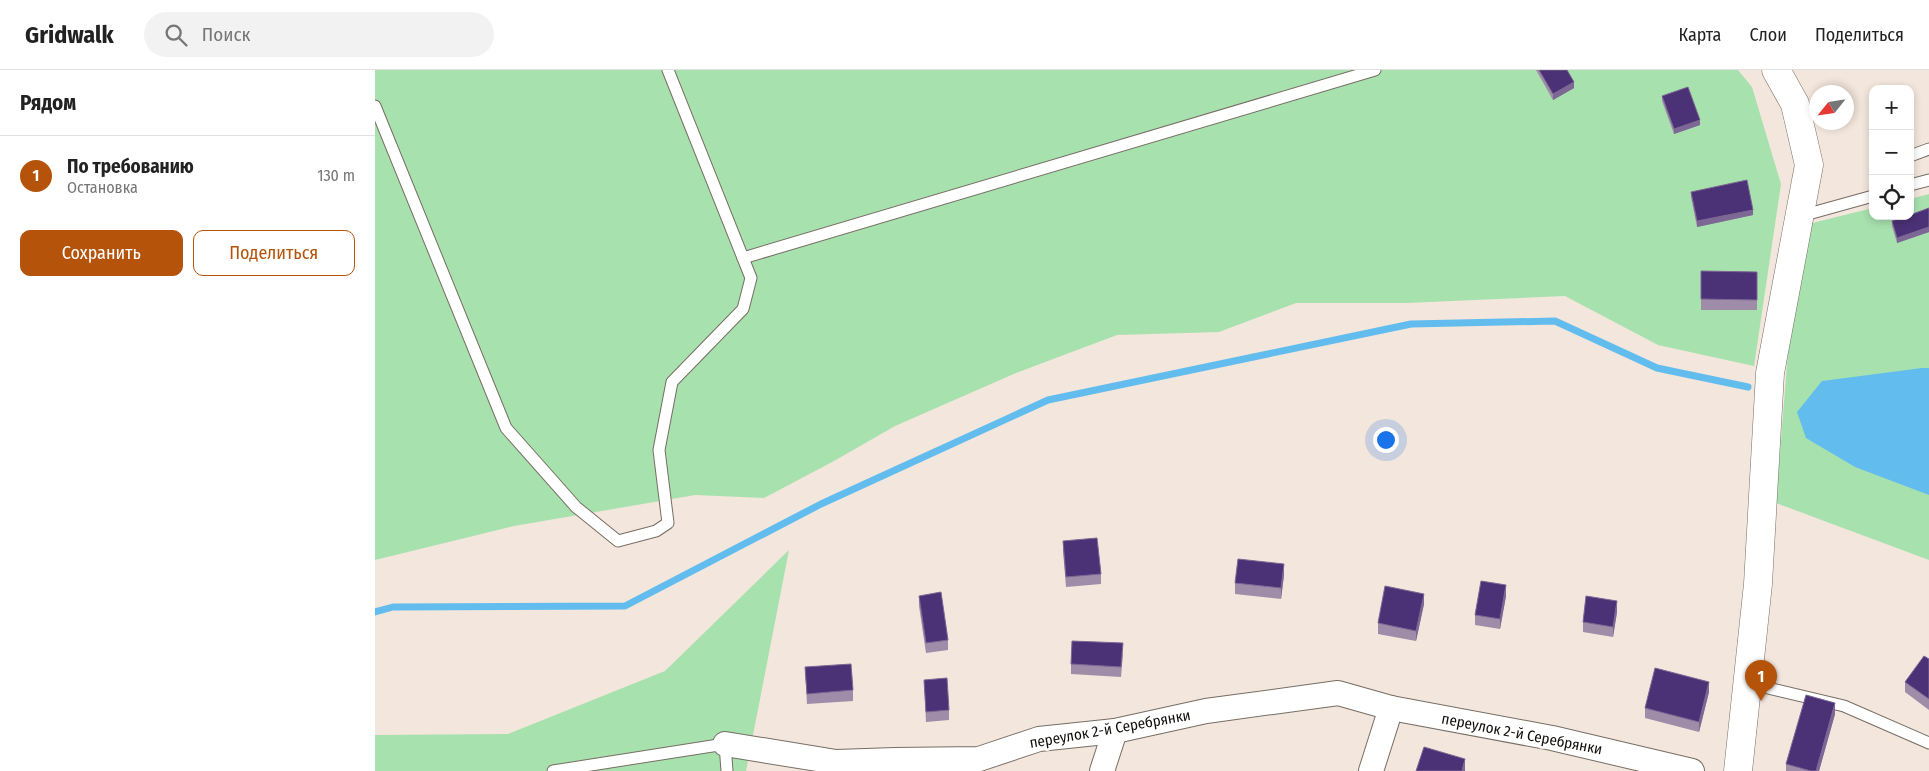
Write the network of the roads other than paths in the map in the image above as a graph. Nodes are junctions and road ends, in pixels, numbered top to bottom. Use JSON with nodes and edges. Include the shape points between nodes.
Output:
{"nodes":[{"id":1,"x":669,"y":70,"type":"edge"},
{"id":2,"x":1375,"y":70,"type":"edge"},
{"id":3,"x":1776,"y":70,"type":"edge"},
{"id":4,"x":375,"y":106,"type":"edge"},
{"id":5,"x":1929,"y":149,"type":"edge"},
{"id":6,"x":1914,"y":155,"type":"edge"},
{"id":7,"x":1929,"y":180,"type":"edge"},
{"id":8,"x":1914,"y":184,"type":"edge"},
{"id":9,"x":1869,"y":197,"type":"edge"},
{"id":10,"x":1799,"y":217,"type":"junction"},
{"id":11,"x":743,"y":258,"type":"junction"},
{"id":12,"x":1747,"y":683,"type":"junction"},
{"id":13,"x":1391,"y":708,"type":"junction"},
{"id":14,"x":1115,"y":731,"type":"junction"},
{"id":15,"x":1929,"y":743,"type":"edge"},
{"id":16,"x":725,"y":744,"type":"junction"},
{"id":17,"x":553,"y":771,"type":"edge"},
{"id":18,"x":727,"y":771,"type":"edge"},
{"id":19,"x":1102,"y":771,"type":"edge"},
{"id":20,"x":1371,"y":771,"type":"edge"},
{"id":21,"x":1692,"y":771,"type":"edge"},
{"id":22,"x":1738,"y":771,"type":"edge"}],
"edges":[{"from":1,"to":11,"type":"lane"},
{"from":2,"to":11,"type":"lane"},
{"from":3,"to":10,"type":"street","via":[[1795,104],[1809,165]]},
{"from":4,"to":11,"type":"lane","via":[[506,428],[576,507],[618,541],[656,531],[668,523],[659,450],[672,382],[743,309],[751,278]]},
{"from":5,"to":6,"type":"lane"},
{"from":7,"to":8,"type":"lane"},
{"from":9,"to":10,"type":"lane"},
{"from":10,"to":12,"type":"street","via":[[1770,373],[1758,584]]},
{"from":12,"to":15,"type":"lane","via":[[1844,706]]},
{"from":12,"to":22,"type":"street"},
{"from":13,"to":14,"type":"street","name":"переулок 2-й Серебрянки","via":[[1338,693],[1206,711]]},
{"from":13,"to":20,"type":"street"},
{"from":13,"to":21,"type":"street","name":"переулок 2-й Серебрянки","via":[[1552,738]]},
{"from":14,"to":16,"type":"street","name":"переулок 2-й Серебрянки","via":[[1039,739],[979,759],[836,762]]},
{"from":14,"to":19,"type":"street"},
{"from":16,"to":17,"type":"lane","name":"переулок 2-й Серебрянки"},
{"from":16,"to":18,"type":"lane"}]}
